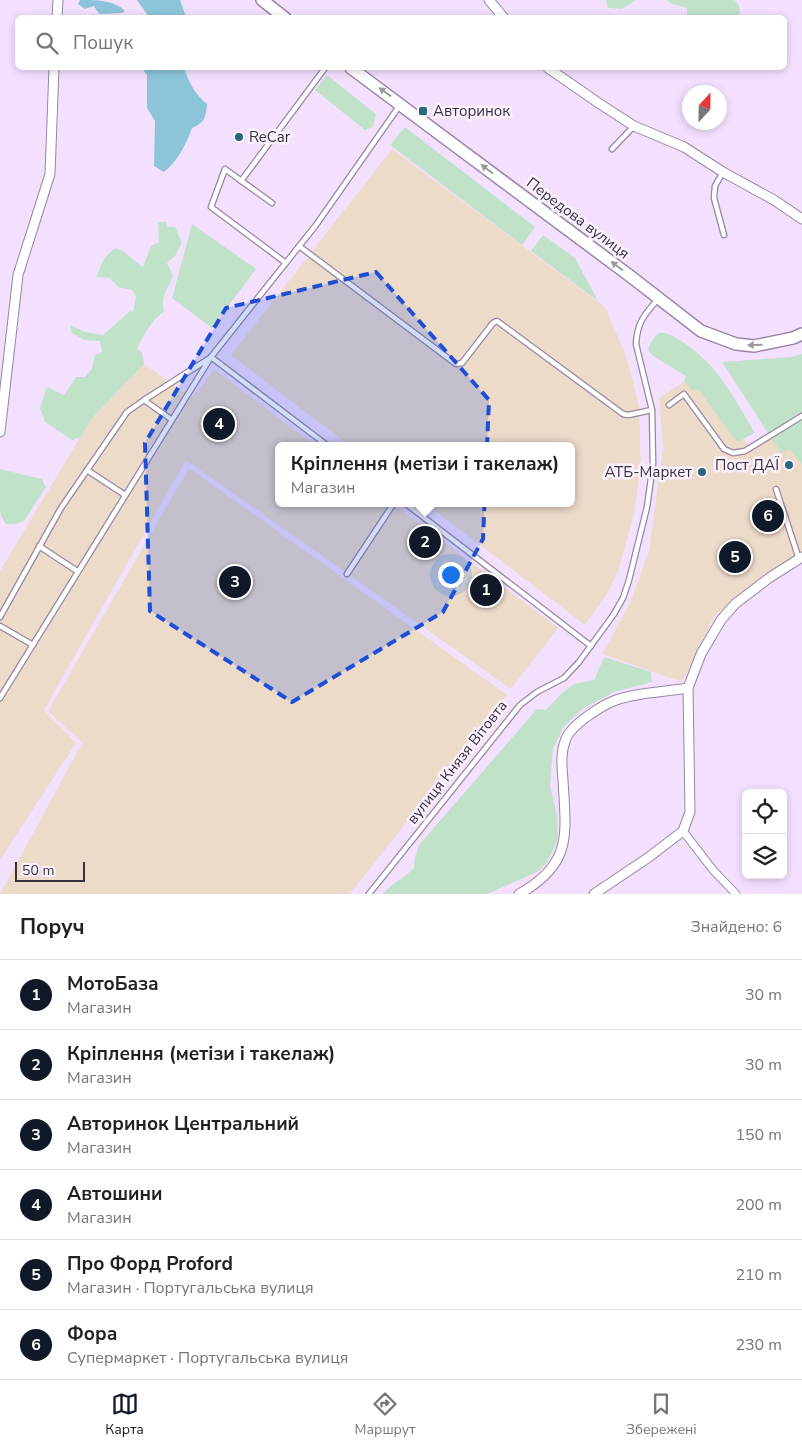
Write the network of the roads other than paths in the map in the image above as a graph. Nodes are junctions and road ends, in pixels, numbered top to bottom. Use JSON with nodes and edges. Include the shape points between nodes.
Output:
{"nodes":[{"id":1,"x":58,"y":0,"type":"edge"},
{"id":2,"x":262,"y":0,"type":"edge"},
{"id":3,"x":489,"y":0,"type":"edge"},
{"id":4,"x":57,"y":15,"type":"edge"},
{"id":5,"x":281,"y":15,"type":"edge"},
{"id":6,"x":502,"y":15,"type":"edge"},
{"id":7,"x":54,"y":70,"type":"edge"},
{"id":8,"x":324,"y":70,"type":"edge"},
{"id":9,"x":354,"y":70,"type":"edge"},
{"id":10,"x":551,"y":70,"type":"edge"},
{"id":11,"x":401,"y":104,"type":"junction"},
{"id":12,"x":634,"y":126,"type":"junction"},
{"id":13,"x":612,"y":148,"type":"dead end"},
{"id":14,"x":723,"y":172,"type":"junction"},
{"id":15,"x":242,"y":181,"type":"junction"},
{"id":16,"x":272,"y":203,"type":"dead end"},
{"id":17,"x":802,"y":219,"type":"edge"},
{"id":18,"x":724,"y":235,"type":"dead end"},
{"id":19,"x":299,"y":246,"type":"junction"},
{"id":20,"x":286,"y":263,"type":"junction"},
{"id":21,"x":658,"y":298,"type":"junction"},
{"id":22,"x":802,"y":334,"type":"edge"},
{"id":23,"x":211,"y":357,"type":"junction"},
{"id":24,"x":144,"y":400,"type":"junction"},
{"id":25,"x":669,"y":406,"type":"dead end"},
{"id":26,"x":652,"y":410,"type":"junction"},
{"id":27,"x":802,"y":416,"type":"edge"},
{"id":28,"x":172,"y":420,"type":"junction"},
{"id":29,"x":0,"y":432,"type":"edge"},
{"id":30,"x":323,"y":442,"type":"edge"},
{"id":31,"x":87,"y":470,"type":"junction"},
{"id":32,"x":776,"y":489,"type":"dead end"},
{"id":33,"x":124,"y":496,"type":"junction"},
{"id":34,"x":391,"y":507,"type":"edge"},
{"id":35,"x":409,"y":507,"type":"edge"},
{"id":36,"x":40,"y":546,"type":"junction"},
{"id":37,"x":800,"y":558,"type":"edge"},
{"id":38,"x":77,"y":571,"type":"junction"},
{"id":39,"x":346,"y":574,"type":"dead end"},
{"id":40,"x":0,"y":617,"type":"edge"},
{"id":41,"x":0,"y":626,"type":"edge"},
{"id":42,"x":33,"y":644,"type":"junction"},
{"id":43,"x":591,"y":646,"type":"junction"},
{"id":44,"x":688,"y":688,"type":"junction"},
{"id":45,"x":0,"y":698,"type":"edge"},
{"id":46,"x":683,"y":831,"type":"junction"},
{"id":47,"x":369,"y":894,"type":"edge"},
{"id":48,"x":519,"y":894,"type":"edge"},
{"id":49,"x":594,"y":894,"type":"edge"},
{"id":50,"x":736,"y":894,"type":"edge"}],
"edges":[{"from":1,"to":4,"type":"street"},
{"from":2,"to":5,"type":"street"},
{"from":3,"to":6,"type":"street"},
{"from":7,"to":29,"type":"street","via":[[50,174],[18,275]]},
{"from":8,"to":15,"type":"lane"},
{"from":11,"to":9,"type":"street","name":"Передова вулиця","one_way":true},
{"from":10,"to":12,"type":"street"},
{"from":11,"to":19,"type":"lane"},
{"from":21,"to":11,"type":"street","name":"Передова вулиця","one_way":true},
{"from":12,"to":13,"type":"lane"},
{"from":12,"to":14,"type":"street","via":[[684,146]]},
{"from":14,"to":17,"type":"street"},
{"from":14,"to":18,"type":"lane","via":[[715,186],[714,198]]},
{"from":15,"to":16,"type":"lane"},
{"from":15,"to":20,"type":"lane","via":[[226,169],[211,206]]},
{"from":19,"to":20,"type":"lane"},
{"from":19,"to":26,"type":"lane","via":[[456,364],[462,363],[497,321],[623,414]]},
{"from":20,"to":23,"type":"lane"},
{"from":22,"to":21,"type":"street","name":"Передова вулиця","one_way":true,"via":[[768,344],[736,344],[701,332]]},
{"from":21,"to":26,"type":"lane","name":"вулиця Князя Вітовта","via":[[638,325],[636,344]]},
{"from":23,"to":24,"type":"lane"},
{"from":23,"to":28,"type":"lane"},
{"from":23,"to":30,"type":"lane"},
{"from":24,"to":28,"type":"lane"},
{"from":24,"to":31,"type":"lane","via":[[127,412]]},
{"from":25,"to":27,"type":"lane","via":[[684,394],[724,449],[733,453],[745,451]]},
{"from":26,"to":43,"type":"lane","name":"вулиця Князя Вітовта","via":[[653,464],[633,565],[623,598]]},
{"from":28,"to":33,"type":"lane"},
{"from":31,"to":33,"type":"lane"},
{"from":31,"to":36,"type":"lane","via":[[60,508]]},
{"from":32,"to":37,"type":"lane"},
{"from":33,"to":38,"type":"lane"},
{"from":34,"to":39,"type":"lane"},
{"from":35,"to":43,"type":"lane"},
{"from":36,"to":38,"type":"lane"},
{"from":36,"to":40,"type":"lane"},
{"from":37,"to":44,"type":"street","via":[[735,604],[721,620],[701,654]]},
{"from":38,"to":42,"type":"lane"},
{"from":41,"to":42,"type":"lane"},
{"from":42,"to":45,"type":"lane"},
{"from":43,"to":47,"type":"lane","name":"вулиця Князя Вітовта","via":[[564,678],[520,705]]},
{"from":44,"to":46,"type":"street","via":[[690,812]]},
{"from":44,"to":48,"type":"street","via":[[616,700],[582,720],[566,737],[561,756],[566,821],[564,842],[544,879]]},
{"from":46,"to":49,"type":"street"},
{"from":46,"to":50,"type":"street"}]}
